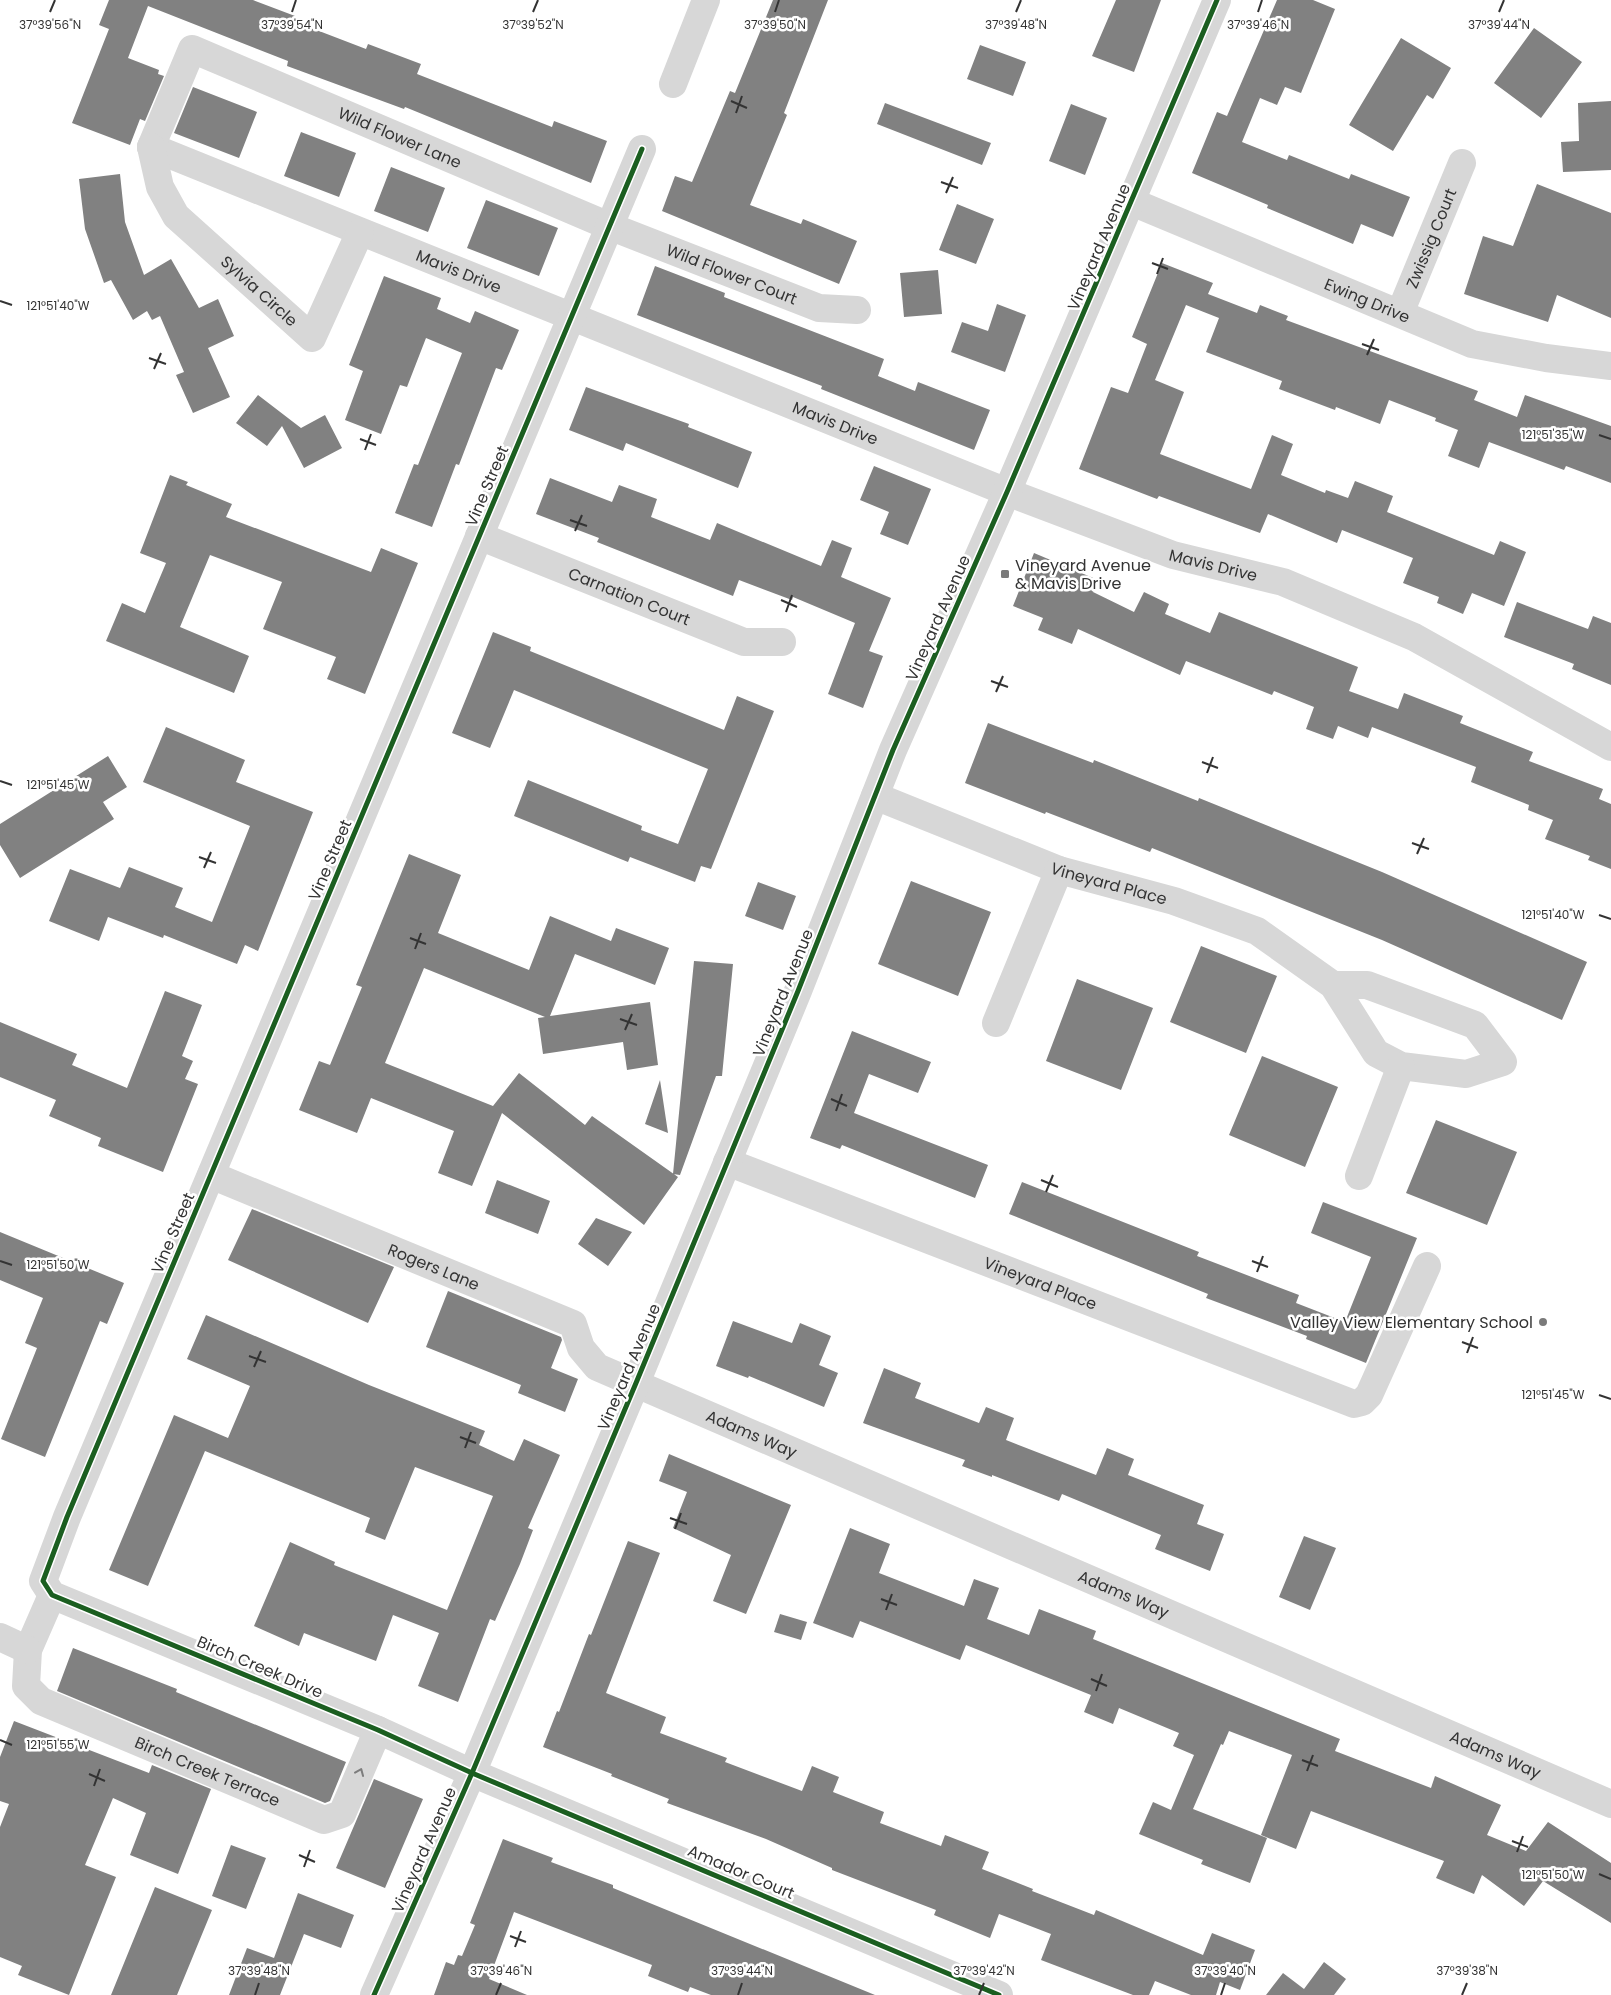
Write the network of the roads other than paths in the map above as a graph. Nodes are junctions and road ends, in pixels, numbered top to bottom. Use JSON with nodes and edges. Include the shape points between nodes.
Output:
{"nodes":[{"id":1,"x":706,"y":0,"type":"edge"},
{"id":2,"x":1217,"y":0,"type":"edge"},
{"id":3,"x":673,"y":84,"type":"dead end"},
{"id":4,"x":151,"y":147,"type":"junction"},
{"id":5,"x":642,"y":148,"type":"dead end"},
{"id":6,"x":1462,"y":163,"type":"dead end"},
{"id":7,"x":1132,"y":202,"type":"junction"},
{"id":8,"x":609,"y":226,"type":"junction"},
{"id":9,"x":360,"y":232,"type":"junction"},
{"id":10,"x":857,"y":310,"type":"dead end"},
{"id":11,"x":1400,"y":313,"type":"junction"},
{"id":12,"x":571,"y":318,"type":"junction"},
{"id":13,"x":1611,"y":366,"type":"edge"},
{"id":14,"x":1007,"y":492,"type":"junction"},
{"id":15,"x":480,"y":536,"type":"junction"},
{"id":16,"x":782,"y":642,"type":"dead end"},
{"id":17,"x":1611,"y":747,"type":"edge"},
{"id":18,"x":875,"y":796,"type":"junction"},
{"id":19,"x":1060,"y":870,"type":"junction"},
{"id":20,"x":1334,"y":985,"type":"junction"},
{"id":21,"x":996,"y":1023,"type":"dead end"},
{"id":22,"x":1401,"y":1066,"type":"junction"},
{"id":23,"x":727,"y":1162,"type":"junction"},
{"id":24,"x":211,"y":1175,"type":"junction"},
{"id":25,"x":1359,"y":1176,"type":"dead end"},
{"id":26,"x":1426,"y":1266,"type":"dead end"},
{"id":27,"x":636,"y":1383,"type":"junction"},
{"id":28,"x":47,"y":1588,"type":"junction"},
{"id":29,"x":0,"y":1637,"type":"edge"},
{"id":30,"x":28,"y":1650,"type":"junction"},
{"id":31,"x":378,"y":1730,"type":"junction"},
{"id":32,"x":472,"y":1773,"type":"junction"},
{"id":33,"x":1611,"y":1804,"type":"edge"},
{"id":34,"x":374,"y":1995,"type":"edge"},
{"id":35,"x":999,"y":1995,"type":"edge"}],
"edges":[{"from":1,"to":3,"type":"street"},
{"from":2,"to":7,"type":"street","name":"Vineyard Avenue"},
{"from":4,"to":8,"type":"street","name":"Wild Flower Lane","via":[[192,49]]},
{"from":4,"to":9,"type":"street","name":"Mavis Drive"},
{"from":4,"to":9,"type":"street","name":"Sylvia Circle","via":[[160,187],[176,216],[312,338]]},
{"from":5,"to":8,"type":"street","name":"Vine Street"},
{"from":6,"to":11,"type":"street","name":"Zwissig Court"},
{"from":7,"to":11,"type":"street","name":"Ewing Drive"},
{"from":7,"to":14,"type":"street","name":"Vineyard Avenue"},
{"from":8,"to":10,"type":"street","name":"Wild Flower Court","via":[[819,308]]},
{"from":8,"to":12,"type":"street","name":"Vine Street"},
{"from":9,"to":12,"type":"street","name":"Mavis Drive"},
{"from":11,"to":13,"type":"street","name":"Ewing Drive","via":[[1472,344]]},
{"from":12,"to":14,"type":"street","name":"Mavis Drive"},
{"from":12,"to":15,"type":"street","name":"Vine Street"},
{"from":14,"to":17,"type":"street","name":"Mavis Drive","via":[[1173,555],[1283,582],[1414,637]]},
{"from":14,"to":18,"type":"street","name":"Vineyard Avenue"},
{"from":15,"to":16,"type":"street","name":"Carnation Court","via":[[744,642]]},
{"from":15,"to":24,"type":"street","name":"Vine Street"},
{"from":18,"to":19,"type":"street","name":"Vineyard Place"},
{"from":18,"to":23,"type":"street","name":"Vineyard Avenue"},
{"from":19,"to":20,"type":"street","name":"Vineyard Place","via":[[1174,901],[1257,931]]},
{"from":19,"to":21,"type":"street"},
{"from":20,"to":22,"type":"street","name":"Vineyard Place","via":[[1376,1053]]},
{"from":20,"to":22,"type":"street","name":"Vineyard Place","via":[[1367,985],[1475,1025],[1503,1062],[1466,1074]]},
{"from":22,"to":25,"type":"street"},
{"from":23,"to":26,"type":"street","name":"Vineyard Place","via":[[1354,1404],[1369,1395]]},
{"from":23,"to":27,"type":"street","name":"Vineyard Avenue"},
{"from":24,"to":27,"type":"street","name":"Rogers Lane","via":[[573,1324],[581,1348],[596,1367]]},
{"from":24,"to":28,"type":"street","name":"Vine Street","via":[[67,1517]]},
{"from":27,"to":32,"type":"street","name":"Vineyard Avenue"},
{"from":27,"to":33,"type":"street","name":"Adams Way"},
{"from":28,"to":30,"type":"street","name":"Birch Creek Terrace"},
{"from":28,"to":31,"type":"street","name":"Birch Creek Drive"},
{"from":29,"to":30,"type":"street"},
{"from":30,"to":31,"type":"street","name":"Birch Creek Terrace","one_way":true,"via":[[26,1686],[41,1701],[324,1820],[342,1814]]},
{"from":31,"to":32,"type":"street","name":"Birch Creek Drive"},
{"from":32,"to":34,"type":"street","name":"Vineyard Avenue"},
{"from":32,"to":35,"type":"street","name":"Amador Court"}]}
